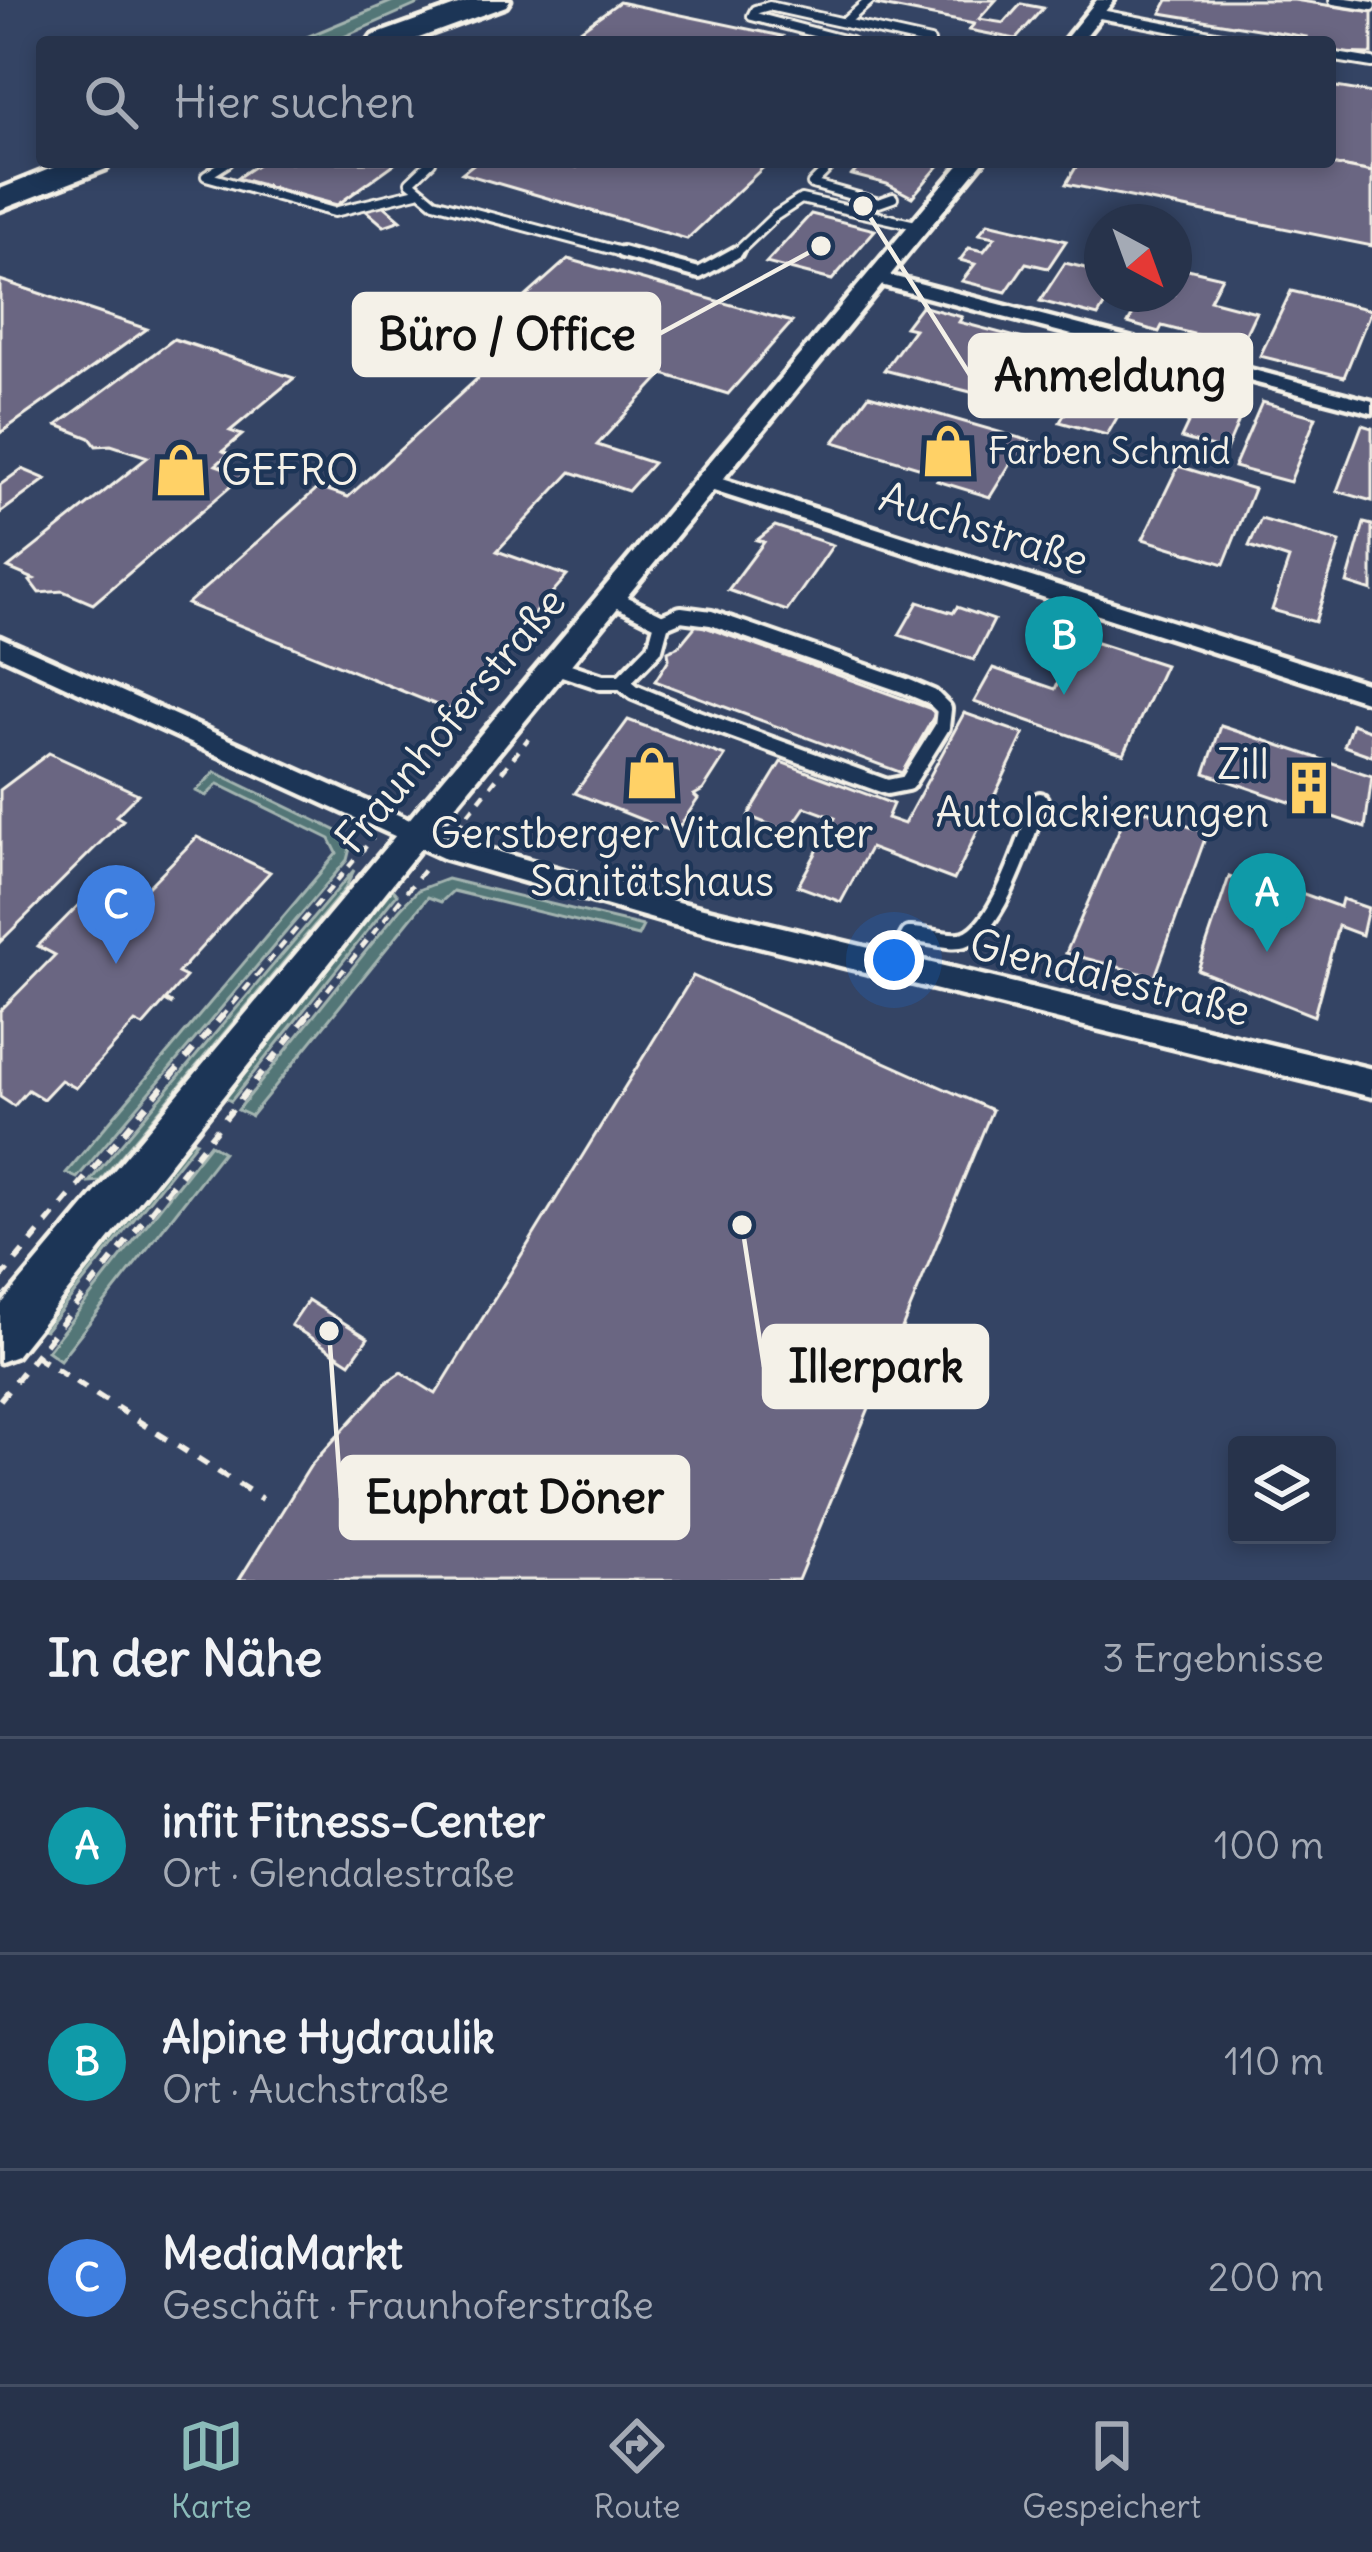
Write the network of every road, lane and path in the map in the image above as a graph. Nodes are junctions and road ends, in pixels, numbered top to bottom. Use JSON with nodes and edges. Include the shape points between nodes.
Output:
{"nodes":[{"id":1,"x":449,"y":0,"type":"edge"},
{"id":2,"x":476,"y":0,"type":"edge"},
{"id":3,"x":497,"y":0,"type":"edge"},
{"id":4,"x":870,"y":0,"type":"edge"},
{"id":5,"x":1334,"y":0,"type":"edge"},
{"id":6,"x":1101,"y":6,"type":"edge"},
{"id":7,"x":1372,"y":6,"type":"edge"},
{"id":8,"x":847,"y":21,"type":"junction"},
{"id":9,"x":367,"y":36,"type":"edge"},
{"id":10,"x":395,"y":36,"type":"edge"},
{"id":11,"x":398,"y":36,"type":"edge"},
{"id":12,"x":828,"y":36,"type":"edge"},
{"id":13,"x":906,"y":36,"type":"edge"},
{"id":14,"x":1077,"y":36,"type":"edge"},
{"id":15,"x":1223,"y":36,"type":"edge"},
{"id":16,"x":1336,"y":57,"type":"edge"},
{"id":17,"x":1372,"y":63,"type":"edge"},
{"id":18,"x":47,"y":168,"type":"edge"},
{"id":19,"x":80,"y":168,"type":"edge"},
{"id":20,"x":219,"y":168,"type":"edge"},
{"id":21,"x":425,"y":168,"type":"edge"},
{"id":22,"x":828,"y":168,"type":"edge"},
{"id":23,"x":969,"y":168,"type":"edge"},
{"id":24,"x":0,"y":187,"type":"edge"},
{"id":25,"x":417,"y":192,"type":"junction"},
{"id":26,"x":892,"y":198,"type":"dead end"},
{"id":27,"x":0,"y":200,"type":"edge"},
{"id":28,"x":920,"y":226,"type":"junction"},
{"id":29,"x":876,"y":278,"type":"junction"},
{"id":30,"x":1372,"y":407,"type":"edge"},
{"id":31,"x":709,"y":482,"type":"junction"},
{"id":32,"x":611,"y":597,"type":"junction"},
{"id":33,"x":662,"y":622,"type":"junction"},
{"id":34,"x":0,"y":646,"type":"edge"},
{"id":35,"x":554,"y":666,"type":"junction"},
{"id":36,"x":622,"y":682,"type":"junction"},
{"id":37,"x":1372,"y":694,"type":"edge"},
{"id":38,"x":538,"y":728,"type":"dead end"},
{"id":39,"x":1040,"y":800,"type":"dead end"},
{"id":40,"x":414,"y":834,"type":"junction"},
{"id":41,"x":891,"y":967,"type":"junction"},
{"id":42,"x":165,"y":1000,"type":"dead end"},
{"id":43,"x":177,"y":1007,"type":"dead end"},
{"id":44,"x":1372,"y":1083,"type":"edge"},
{"id":45,"x":0,"y":1279,"type":"edge"},
{"id":46,"x":0,"y":1340,"type":"edge"},
{"id":47,"x":35,"y":1356,"type":"junction"},
{"id":48,"x":0,"y":1400,"type":"edge"},
{"id":49,"x":262,"y":1499,"type":"dead end"}],
"edges":[{"from":1,"to":9,"type":"highway"},
{"from":2,"to":10,"type":"highway"},
{"from":3,"to":11,"type":"highway"},
{"from":4,"to":8,"type":"lane"},
{"from":5,"to":7,"type":"lane"},
{"from":6,"to":14,"type":"street"},
{"from":6,"to":15,"type":"lane"},
{"from":8,"to":12,"type":"lane","via":[[769,6],[752,16]]},
{"from":8,"to":13,"type":"lane"},
{"from":16,"to":17,"type":"lane"},
{"from":18,"to":24,"type":"highway"},
{"from":19,"to":27,"type":"highway"},
{"from":20,"to":25,"type":"lane","via":[[206,176],[334,212]]},
{"from":21,"to":25,"type":"lane","via":[[410,182]]},
{"from":22,"to":26,"type":"lane","via":[[812,184],[817,188],[879,203]]},
{"from":23,"to":28,"type":"street","name":"Fraunhoferstraße"},
{"from":25,"to":28,"type":"lane","via":[[699,273],[742,252],[801,200]]},
{"from":28,"to":29,"type":"street","name":"Fraunhoferstraße"},
{"from":29,"to":30,"type":"street"},
{"from":29,"to":31,"type":"street","name":"Fraunhoferstraße"},
{"from":31,"to":32,"type":"street","name":"Fraunhoferstraße"},
{"from":31,"to":37,"type":"street","name":"Auchstraße"},
{"from":32,"to":33,"type":"lane"},
{"from":32,"to":35,"type":"street","name":"Fraunhoferstraße"},
{"from":33,"to":36,"type":"lane","via":[[662,637]]},
{"from":33,"to":36,"type":"lane","via":[[681,614],[711,618],[906,686],[944,709],[942,727],[907,783],[887,787]]},
{"from":34,"to":40,"type":"street","name":"Glendalestraße"},
{"from":35,"to":36,"type":"lane"},
{"from":35,"to":40,"type":"street","name":"Fraunhoferstraße"},
{"from":38,"to":40,"type":"path"},
{"from":39,"to":41,"type":"lane","via":[[997,905],[976,935],[909,935]]},
{"from":40,"to":41,"type":"street","name":"Glendalestraße"},
{"from":40,"to":45,"type":"path"},
{"from":40,"to":46,"type":"street","name":"Fraunhoferstraße"},
{"from":40,"to":47,"type":"path"},
{"from":41,"to":44,"type":"street","name":"Glendalestraße"},
{"from":42,"to":43,"type":"path"},
{"from":47,"to":48,"type":"path"},
{"from":47,"to":49,"type":"path"}]}
